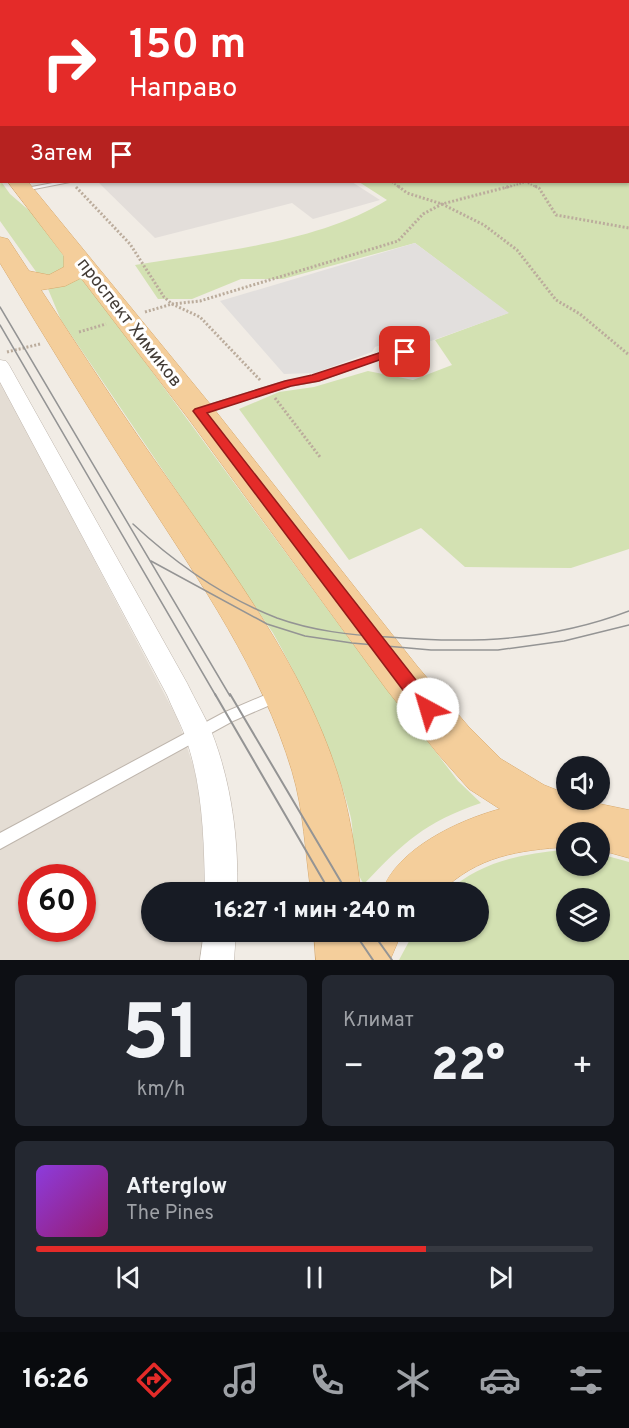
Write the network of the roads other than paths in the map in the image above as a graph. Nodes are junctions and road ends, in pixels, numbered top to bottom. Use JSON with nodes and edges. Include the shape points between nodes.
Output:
{"nodes":[{"id":1,"x":53,"y":183,"type":"edge"},
{"id":2,"x":21,"y":185,"type":"edge"},
{"id":3,"x":0,"y":244,"type":"edge"},
{"id":4,"x":76,"y":255,"type":"junction"},
{"id":5,"x":20,"y":276,"type":"junction"},
{"id":6,"x":383,"y":355,"type":"dead end"},
{"id":7,"x":0,"y":365,"type":"edge"},
{"id":8,"x":199,"y":411,"type":"junction"},
{"id":9,"x":284,"y":693,"type":"junction"},
{"id":10,"x":198,"y":733,"type":"junction"},
{"id":11,"x":580,"y":822,"type":"edge"},
{"id":12,"x":556,"y":825,"type":"edge"},
{"id":13,"x":610,"y":830,"type":"edge"},
{"id":14,"x":629,"y":834,"type":"edge"},
{"id":15,"x":0,"y":841,"type":"edge"},
{"id":16,"x":221,"y":882,"type":"edge"},
{"id":17,"x":335,"y":882,"type":"edge"},
{"id":18,"x":417,"y":882,"type":"edge"},
{"id":19,"x":219,"y":942,"type":"edge"},
{"id":20,"x":341,"y":942,"type":"edge"},
{"id":21,"x":372,"y":942,"type":"edge"},
{"id":22,"x":217,"y":960,"type":"edge"},
{"id":23,"x":342,"y":960,"type":"edge"},
{"id":24,"x":364,"y":960,"type":"edge"}],
"edges":[{"from":1,"to":2,"type":"lane"},
{"from":2,"to":4,"type":"main road","name":"проспект Химиков"},
{"from":3,"to":5,"type":"main road"},
{"from":4,"to":5,"type":"main road","via":[[76,269],[61,279],[38,283]]},
{"from":4,"to":8,"type":"main road","name":"проспект Химиков"},
{"from":5,"to":9,"type":"main road","via":[[237,608]]},
{"from":6,"to":8,"type":"lane","via":[[315,379]]},
{"from":7,"to":10,"type":"street"},
{"from":8,"to":11,"type":"main road","name":"проспект Химиков","via":[[402,678],[485,774],[528,801]]},
{"from":9,"to":10,"type":"lane"},
{"from":9,"to":17,"type":"main road","via":[[310,756],[325,811]]},
{"from":10,"to":15,"type":"lane"},
{"from":10,"to":16,"type":"street","via":[[215,810]]},
{"from":12,"to":18,"type":"main road","via":[[522,827],[481,838],[434,865]]},
{"from":13,"to":14,"type":"main road"},
{"from":19,"to":22,"type":"street"},
{"from":20,"to":23,"type":"main road"},
{"from":21,"to":24,"type":"main road"}]}
